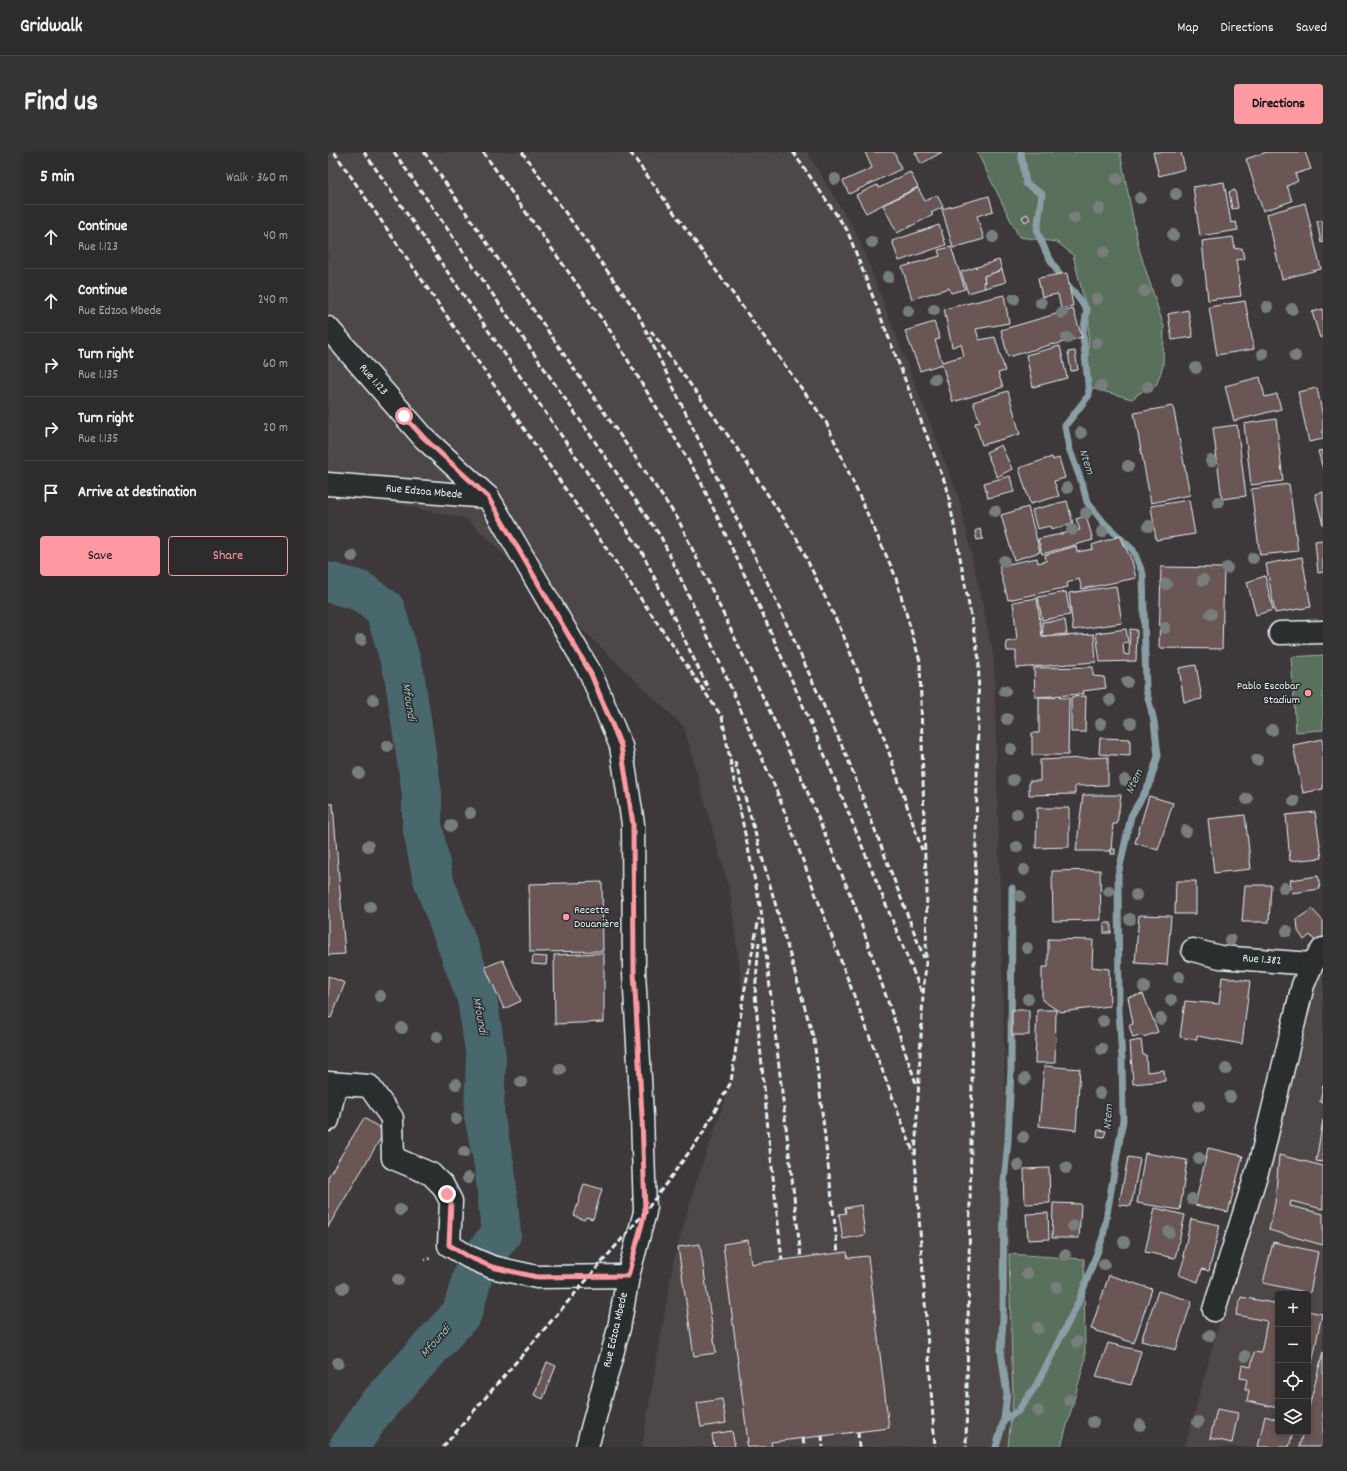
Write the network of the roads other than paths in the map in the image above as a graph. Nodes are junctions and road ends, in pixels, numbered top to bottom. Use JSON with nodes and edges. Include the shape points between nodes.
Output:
{"nodes":[{"id":1,"x":328,"y":328,"type":"edge"},
{"id":2,"x":328,"y":484,"type":"edge"},
{"id":3,"x":488,"y":497,"type":"junction"},
{"id":4,"x":1323,"y":632,"type":"edge"},
{"id":5,"x":1280,"y":633,"type":"dead end"},
{"id":6,"x":1193,"y":950,"type":"dead end"},
{"id":7,"x":1317,"y":956,"type":"edge"},
{"id":8,"x":328,"y":1084,"type":"edge"},
{"id":9,"x":328,"y":1120,"type":"edge"},
{"id":10,"x":628,"y":1276,"type":"junction"},
{"id":11,"x":1214,"y":1310,"type":"dead end"},
{"id":12,"x":587,"y":1447,"type":"edge"}],
"edges":[{"from":1,"to":3,"type":"street","name":"Rue 1.123","via":[[424,438]]},
{"from":2,"to":3,"type":"street","name":"Rue Edzoa Mbede"},
{"from":3,"to":10,"type":"street","name":"Rue Edzoa Mbede","via":[[591,674],[621,746],[633,824],[634,972],[645,1212]]},
{"from":4,"to":5,"type":"street"},
{"from":6,"to":7,"type":"street","name":"Rue 1.382","via":[[1220,957]]},
{"from":7,"to":11,"type":"street","via":[[1304,985],[1261,1160]]},
{"from":8,"to":9,"type":"street","via":[[333,1096]]},
{"from":8,"to":10,"type":"street","via":[[369,1086],[392,1118],[393,1158],[431,1174],[443,1186],[451,1200],[449,1245],[492,1267],[537,1277]]},
{"from":10,"to":12,"type":"street","name":"Rue Edzoa Mbede","via":[[619,1328]]}]}
